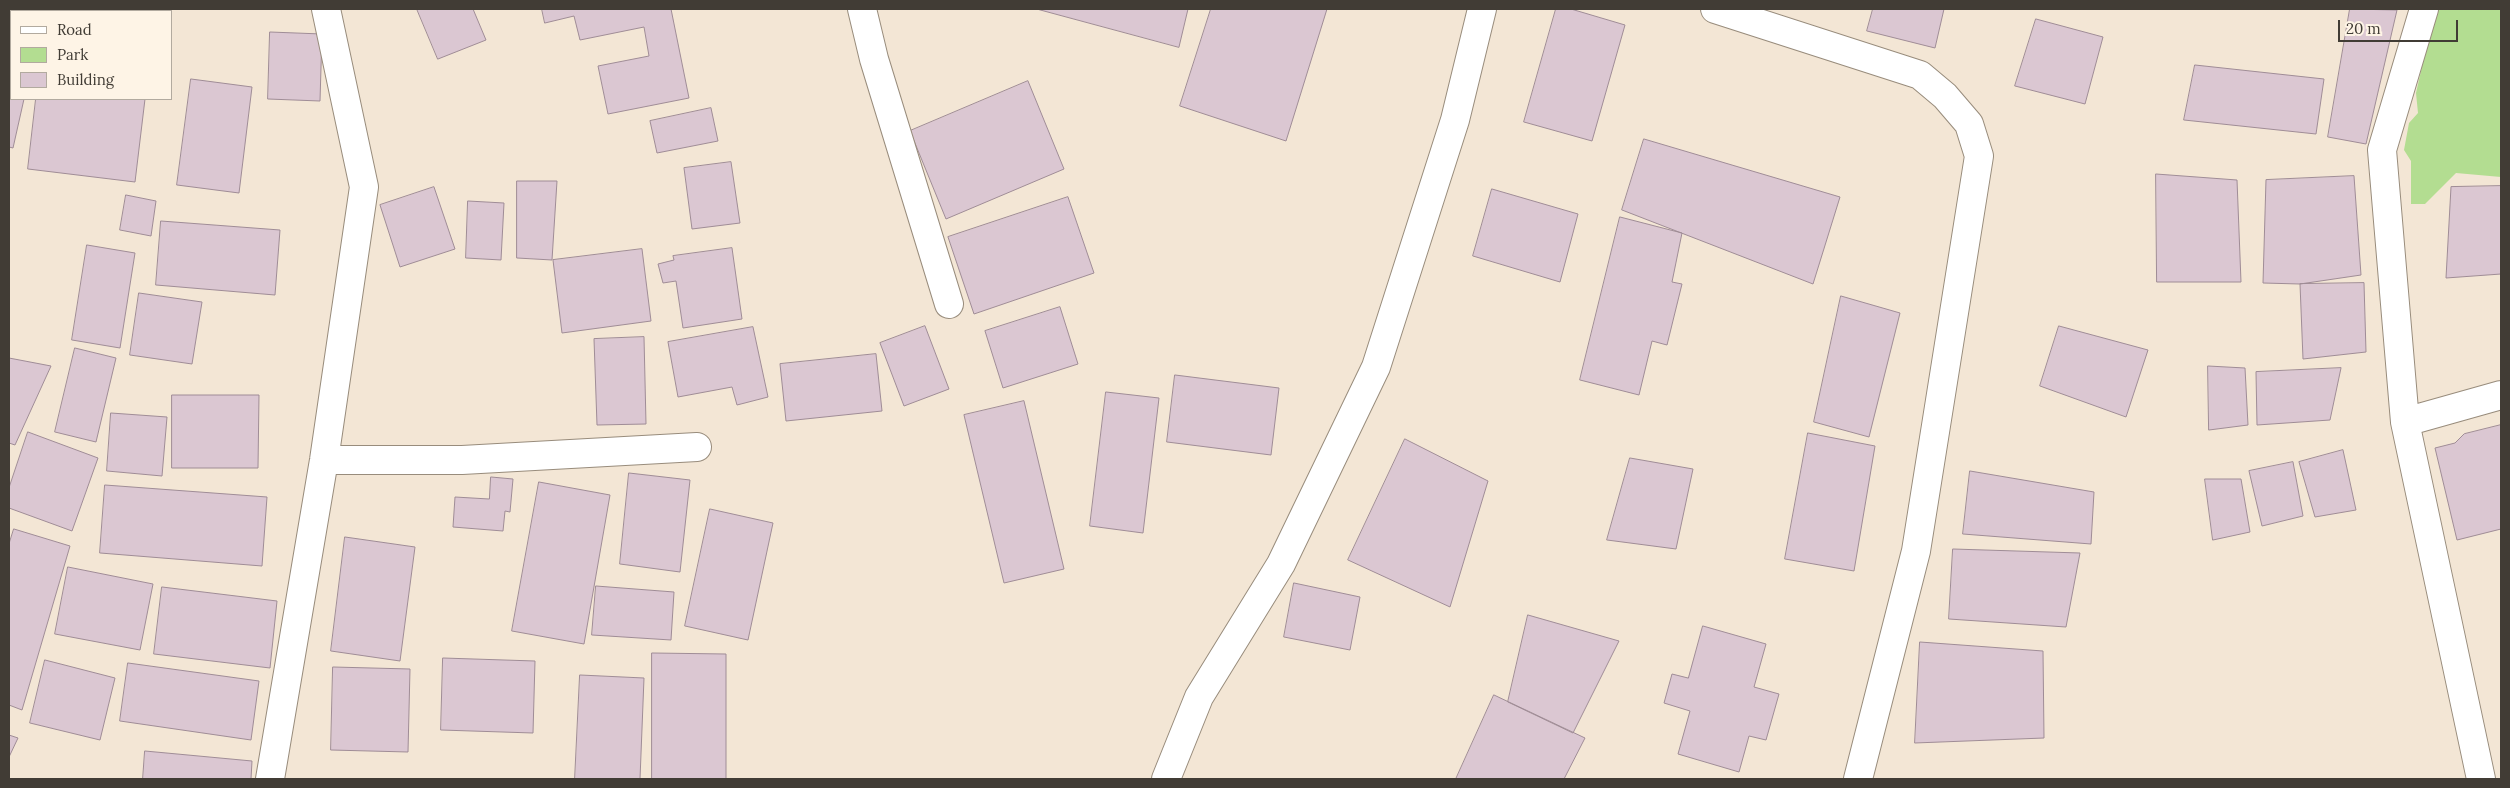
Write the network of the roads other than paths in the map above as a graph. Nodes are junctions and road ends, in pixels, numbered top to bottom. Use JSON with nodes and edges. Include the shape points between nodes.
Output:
{"nodes":[{"id":1,"x":87,"y":9,"type":"edge"},
{"id":2,"x":326,"y":9,"type":"edge"},
{"id":3,"x":862,"y":9,"type":"edge"},
{"id":4,"x":1482,"y":9,"type":"edge"},
{"id":5,"x":1715,"y":9,"type":"edge"},
{"id":6,"x":2424,"y":9,"type":"edge"},
{"id":7,"x":64,"y":10,"type":"edge"},
{"id":8,"x":949,"y":304,"type":"dead end"},
{"id":9,"x":2501,"y":395,"type":"edge"},
{"id":10,"x":2405,"y":422,"type":"junction"},
{"id":11,"x":697,"y":447,"type":"dead end"},
{"id":12,"x":324,"y":460,"type":"junction"},
{"id":13,"x":270,"y":779,"type":"edge"},
{"id":14,"x":1166,"y":779,"type":"edge"},
{"id":15,"x":1858,"y":779,"type":"edge"},
{"id":16,"x":2481,"y":779,"type":"edge"}],
"edges":[{"from":1,"to":7,"type":"street"},
{"from":2,"to":12,"type":"street","via":[[364,187]]},
{"from":3,"to":8,"type":"street"},
{"from":4,"to":14,"type":"street","via":[[1455,120],[1376,367],[1281,564],[1199,697]]},
{"from":5,"to":15,"type":"street","via":[[1920,75],[1945,96],[1969,124],[1979,156],[1916,551]]},
{"from":6,"to":10,"type":"street","via":[[2382,150]]},
{"from":9,"to":10,"type":"street"},
{"from":10,"to":16,"type":"street"},
{"from":11,"to":12,"type":"street","via":[[462,460]]},
{"from":12,"to":13,"type":"street"}]}
